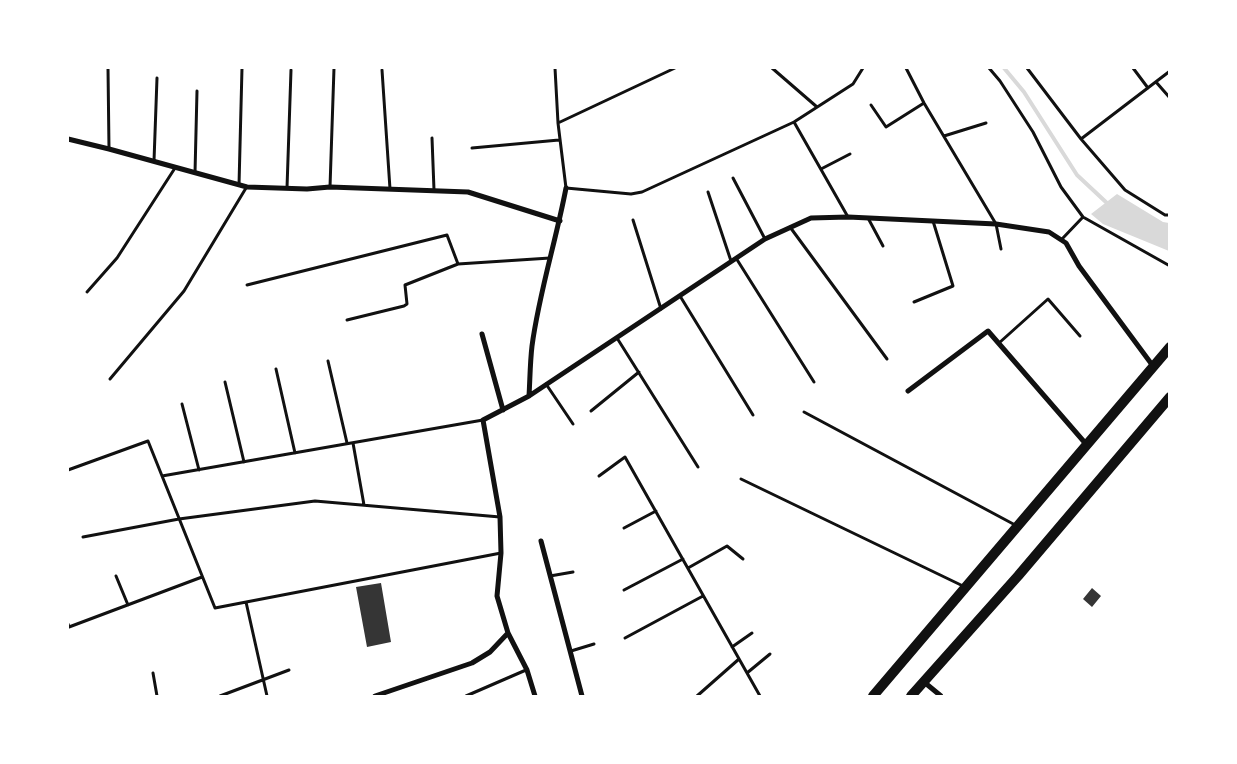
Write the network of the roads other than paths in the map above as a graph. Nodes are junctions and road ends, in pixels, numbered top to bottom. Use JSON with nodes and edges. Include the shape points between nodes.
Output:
{"nodes":[{"id":1,"x":108,"y":68,"type":"edge"},
{"id":2,"x":242,"y":68,"type":"edge"},
{"id":3,"x":334,"y":68,"type":"edge"},
{"id":4,"x":556,"y":68,"type":"edge"},
{"id":5,"x":675,"y":68,"type":"edge"},
{"id":6,"x":772,"y":68,"type":"edge"},
{"id":7,"x":863,"y":68,"type":"edge"},
{"id":8,"x":906,"y":68,"type":"edge"},
{"id":9,"x":989,"y":68,"type":"edge"},
{"id":10,"x":1027,"y":68,"type":"edge"},
{"id":11,"x":1133,"y":68,"type":"edge"},
{"id":12,"x":291,"y":70,"type":"dead end"},
{"id":13,"x":382,"y":70,"type":"dead end"},
{"id":14,"x":1170,"y":71,"type":"edge"},
{"id":15,"x":157,"y":78,"type":"dead end"},
{"id":16,"x":1156,"y":82,"type":"junction"},
{"id":17,"x":1148,"y":88,"type":"junction"},
{"id":18,"x":197,"y":91,"type":"dead end"},
{"id":19,"x":1170,"y":98,"type":"edge"},
{"id":20,"x":924,"y":103,"type":"junction"},
{"id":21,"x":871,"y":105,"type":"dead end"},
{"id":22,"x":817,"y":107,"type":"junction"},
{"id":23,"x":794,"y":122,"type":"junction"},
{"id":24,"x":558,"y":123,"type":"junction"},
{"id":25,"x":986,"y":123,"type":"dead end"},
{"id":26,"x":944,"y":136,"type":"junction"},
{"id":27,"x":432,"y":138,"type":"dead end"},
{"id":28,"x":68,"y":139,"type":"edge"},
{"id":29,"x":1081,"y":139,"type":"junction"},
{"id":30,"x":560,"y":140,"type":"junction"},
{"id":31,"x":472,"y":148,"type":"dead end"},
{"id":32,"x":109,"y":149,"type":"junction"},
{"id":33,"x":850,"y":154,"type":"dead end"},
{"id":34,"x":154,"y":161,"type":"junction"},
{"id":35,"x":175,"y":167,"type":"junction"},
{"id":36,"x":821,"y":169,"type":"junction"},
{"id":37,"x":195,"y":174,"type":"junction"},
{"id":38,"x":733,"y":178,"type":"dead end"},
{"id":39,"x":239,"y":185,"type":"junction"},
{"id":40,"x":247,"y":187,"type":"junction"},
{"id":41,"x":330,"y":187,"type":"junction"},
{"id":42,"x":287,"y":188,"type":"junction"},
{"id":43,"x":566,"y":188,"type":"junction"},
{"id":44,"x":390,"y":189,"type":"junction"},
{"id":45,"x":434,"y":191,"type":"junction"},
{"id":46,"x":708,"y":192,"type":"dead end"},
{"id":47,"x":1170,"y":215,"type":"edge"},
{"id":48,"x":848,"y":217,"type":"junction"},
{"id":49,"x":1083,"y":217,"type":"junction"},
{"id":50,"x":868,"y":218,"type":"junction"},
{"id":51,"x":633,"y":220,"type":"dead end"},
{"id":52,"x":933,"y":220,"type":"junction"},
{"id":53,"x":560,"y":221,"type":"junction"},
{"id":54,"x":996,"y":224,"type":"junction"},
{"id":55,"x":790,"y":226,"type":"junction"},
{"id":56,"x":765,"y":239,"type":"junction"},
{"id":57,"x":1062,"y":239,"type":"junction"},
{"id":58,"x":883,"y":246,"type":"dead end"},
{"id":59,"x":1001,"y":249,"type":"dead end"},
{"id":60,"x":550,"y":258,"type":"junction"},
{"id":61,"x":733,"y":259,"type":"junction"},
{"id":62,"x":458,"y":264,"type":"junction"},
{"id":63,"x":1170,"y":266,"type":"edge"},
{"id":64,"x":247,"y":285,"type":"dead end"},
{"id":65,"x":87,"y":292,"type":"dead end"},
{"id":66,"x":680,"y":296,"type":"junction"},
{"id":67,"x":914,"y":302,"type":"dead end"},
{"id":68,"x":661,"y":309,"type":"junction"},
{"id":69,"x":347,"y":320,"type":"dead end"},
{"id":70,"x":482,"y":334,"type":"dead end"},
{"id":71,"x":1080,"y":336,"type":"dead end"},
{"id":72,"x":617,"y":338,"type":"junction"},
{"id":73,"x":999,"y":342,"type":"junction"},
{"id":74,"x":1170,"y":346,"type":"edge"},
{"id":75,"x":887,"y":359,"type":"dead end"},
{"id":76,"x":328,"y":362,"type":"dead end"},
{"id":77,"x":1153,"y":366,"type":"junction"},
{"id":78,"x":276,"y":369,"type":"dead end"},
{"id":79,"x":639,"y":372,"type":"junction"},
{"id":80,"x":110,"y":379,"type":"dead end"},
{"id":81,"x":225,"y":382,"type":"dead end"},
{"id":82,"x":814,"y":382,"type":"dead end"},
{"id":83,"x":546,"y":384,"type":"junction"},
{"id":84,"x":908,"y":391,"type":"dead end"},
{"id":85,"x":529,"y":396,"type":"junction"},
{"id":86,"x":1169,"y":398,"type":"edge"},
{"id":87,"x":182,"y":404,"type":"dead end"},
{"id":88,"x":503,"y":410,"type":"junction"},
{"id":89,"x":591,"y":411,"type":"dead end"},
{"id":90,"x":804,"y":412,"type":"dead end"},
{"id":91,"x":753,"y":415,"type":"dead end"},
{"id":92,"x":484,"y":420,"type":"junction"},
{"id":93,"x":573,"y":424,"type":"dead end"},
{"id":94,"x":353,"y":442,"type":"junction"},
{"id":95,"x":348,"y":443,"type":"junction"},
{"id":96,"x":1086,"y":444,"type":"junction"},
{"id":97,"x":295,"y":453,"type":"junction"},
{"id":98,"x":244,"y":462,"type":"junction"},
{"id":99,"x":698,"y":467,"type":"dead end"},
{"id":100,"x":68,"y":470,"type":"edge"},
{"id":101,"x":200,"y":470,"type":"junction"},
{"id":102,"x":162,"y":476,"type":"junction"},
{"id":103,"x":599,"y":476,"type":"dead end"},
{"id":104,"x":741,"y":479,"type":"dead end"},
{"id":105,"x":364,"y":505,"type":"junction"},
{"id":106,"x":656,"y":511,"type":"junction"},
{"id":107,"x":500,"y":517,"type":"junction"},
{"id":108,"x":179,"y":519,"type":"junction"},
{"id":109,"x":1017,"y":526,"type":"junction"},
{"id":110,"x":624,"y":528,"type":"dead end"},
{"id":111,"x":83,"y":537,"type":"dead end"},
{"id":112,"x":541,"y":541,"type":"dead end"},
{"id":113,"x":501,"y":554,"type":"junction"},
{"id":114,"x":682,"y":559,"type":"junction"},
{"id":115,"x":742,"y":559,"type":"dead end"},
{"id":116,"x":688,"y":568,"type":"junction"},
{"id":117,"x":573,"y":572,"type":"dead end"},
{"id":118,"x":116,"y":576,"type":"dead end"},
{"id":119,"x":550,"y":576,"type":"junction"},
{"id":120,"x":202,"y":577,"type":"junction"},
{"id":121,"x":966,"y":587,"type":"junction"},
{"id":122,"x":624,"y":590,"type":"dead end"},
{"id":123,"x":703,"y":596,"type":"junction"},
{"id":124,"x":246,"y":602,"type":"junction"},
{"id":125,"x":128,"y":605,"type":"junction"},
{"id":126,"x":68,"y":624,"type":"edge"},
{"id":127,"x":508,"y":633,"type":"junction"},
{"id":128,"x":752,"y":633,"type":"dead end"},
{"id":129,"x":625,"y":638,"type":"dead end"},
{"id":130,"x":594,"y":644,"type":"dead end"},
{"id":131,"x":732,"y":647,"type":"junction"},
{"id":132,"x":570,"y":651,"type":"junction"},
{"id":133,"x":770,"y":654,"type":"dead end"},
{"id":134,"x":739,"y":659,"type":"junction"},
{"id":135,"x":289,"y":670,"type":"dead end"},
{"id":136,"x":527,"y":670,"type":"junction"},
{"id":137,"x":153,"y":673,"type":"dead end"},
{"id":138,"x":747,"y":673,"type":"junction"},
{"id":139,"x":263,"y":680,"type":"junction"},
{"id":140,"x":924,"y":682,"type":"junction"},
{"id":141,"x":157,"y":696,"type":"edge"},
{"id":142,"x":220,"y":696,"type":"edge"},
{"id":143,"x":267,"y":696,"type":"edge"},
{"id":144,"x":375,"y":696,"type":"edge"},
{"id":145,"x":466,"y":696,"type":"edge"},
{"id":146,"x":535,"y":696,"type":"edge"},
{"id":147,"x":582,"y":696,"type":"edge"},
{"id":148,"x":697,"y":696,"type":"edge"},
{"id":149,"x":760,"y":696,"type":"edge"},
{"id":150,"x":873,"y":696,"type":"edge"},
{"id":151,"x":912,"y":696,"type":"edge"},
{"id":152,"x":941,"y":696,"type":"edge"}],
"edges":[{"from":1,"to":32,"type":"lane"},
{"from":2,"to":39,"type":"lane"},
{"from":3,"to":41,"type":"lane"},
{"from":4,"to":24,"type":"lane"},
{"from":5,"to":24,"type":"lane"},
{"from":6,"to":22,"type":"lane"},
{"from":7,"to":22,"type":"lane","via":[[853,84]]},
{"from":8,"to":20,"type":"lane"},
{"from":9,"to":49,"type":"lane","via":[[1032,132],[1061,187]]},
{"from":10,"to":29,"type":"lane"},
{"from":11,"to":17,"type":"lane"},
{"from":12,"to":42,"type":"lane"},
{"from":13,"to":44,"type":"lane"},
{"from":14,"to":16,"type":"lane"},
{"from":15,"to":34,"type":"lane"},
{"from":16,"to":17,"type":"lane"},
{"from":16,"to":19,"type":"lane"},
{"from":17,"to":29,"type":"lane"},
{"from":18,"to":37,"type":"lane"},
{"from":20,"to":21,"type":"lane","via":[[886,127]]},
{"from":20,"to":26,"type":"lane"},
{"from":22,"to":23,"type":"lane"},
{"from":23,"to":36,"type":"lane"},
{"from":23,"to":43,"type":"lane","via":[[642,192],[631,194]]},
{"from":24,"to":30,"type":"lane"},
{"from":25,"to":26,"type":"lane"},
{"from":26,"to":54,"type":"lane"},
{"from":27,"to":45,"type":"lane"},
{"from":28,"to":32,"type":"street"},
{"from":29,"to":47,"type":"lane","via":[[1125,190]]},
{"from":30,"to":31,"type":"lane"},
{"from":30,"to":43,"type":"lane"},
{"from":32,"to":34,"type":"street"},
{"from":33,"to":36,"type":"lane"},
{"from":34,"to":35,"type":"street"},
{"from":35,"to":37,"type":"street"},
{"from":35,"to":65,"type":"lane","via":[[117,258]]},
{"from":36,"to":48,"type":"lane"},
{"from":37,"to":39,"type":"street"},
{"from":38,"to":56,"type":"lane"},
{"from":39,"to":40,"type":"street"},
{"from":40,"to":42,"type":"street"},
{"from":40,"to":80,"type":"lane","via":[[184,291]]},
{"from":41,"to":42,"type":"street"},
{"from":41,"to":44,"type":"street"},
{"from":43,"to":53,"type":"street"},
{"from":44,"to":45,"type":"street"},
{"from":45,"to":53,"type":"street","via":[[468,192]]},
{"from":46,"to":61,"type":"lane"},
{"from":48,"to":50,"type":"street"},
{"from":48,"to":55,"type":"street","via":[[811,218]]},
{"from":49,"to":57,"type":"lane"},
{"from":49,"to":63,"type":"lane"},
{"from":50,"to":52,"type":"street"},
{"from":50,"to":58,"type":"lane"},
{"from":51,"to":68,"type":"lane"},
{"from":52,"to":54,"type":"street"},
{"from":52,"to":67,"type":"lane","via":[[953,286]]},
{"from":53,"to":60,"type":"street"},
{"from":54,"to":57,"type":"street","via":[[1049,232]]},
{"from":54,"to":59,"type":"lane"},
{"from":55,"to":56,"type":"street"},
{"from":55,"to":75,"type":"lane"},
{"from":56,"to":61,"type":"street"},
{"from":57,"to":77,"type":"street"},
{"from":60,"to":62,"type":"lane"},
{"from":60,"to":85,"type":"street","via":[[532,346]]},
{"from":61,"to":66,"type":"street"},
{"from":61,"to":82,"type":"lane"},
{"from":62,"to":64,"type":"lane","via":[[447,236]]},
{"from":62,"to":69,"type":"lane","via":[[405,285],[408,301],[404,306]]},
{"from":66,"to":68,"type":"street"},
{"from":66,"to":91,"type":"lane"},
{"from":68,"to":72,"type":"street"},
{"from":70,"to":88,"type":"street"},
{"from":71,"to":73,"type":"lane","via":[[1048,299]]},
{"from":72,"to":79,"type":"lane"},
{"from":72,"to":83,"type":"street"},
{"from":73,"to":84,"type":"street","via":[[988,331]]},
{"from":73,"to":96,"type":"street"},
{"from":74,"to":77,"type":"highway"},
{"from":76,"to":95,"type":"lane"},
{"from":77,"to":96,"type":"highway"},
{"from":78,"to":97,"type":"lane"},
{"from":79,"to":89,"type":"lane"},
{"from":79,"to":99,"type":"lane"},
{"from":81,"to":98,"type":"lane"},
{"from":83,"to":85,"type":"street"},
{"from":83,"to":93,"type":"lane"},
{"from":85,"to":88,"type":"street"},
{"from":86,"to":140,"type":"highway"},
{"from":87,"to":101,"type":"lane"},
{"from":88,"to":92,"type":"street"},
{"from":90,"to":109,"type":"lane"},
{"from":92,"to":94,"type":"lane"},
{"from":92,"to":107,"type":"street"},
{"from":94,"to":95,"type":"lane"},
{"from":94,"to":105,"type":"lane"},
{"from":95,"to":97,"type":"lane"},
{"from":96,"to":109,"type":"highway"},
{"from":97,"to":98,"type":"lane"},
{"from":98,"to":101,"type":"lane"},
{"from":100,"to":102,"type":"lane","via":[[148,441]]},
{"from":101,"to":102,"type":"lane"},
{"from":102,"to":108,"type":"lane"},
{"from":103,"to":106,"type":"lane","via":[[626,457]]},
{"from":104,"to":121,"type":"lane"},
{"from":105,"to":107,"type":"lane"},
{"from":105,"to":108,"type":"lane","via":[[315,501]]},
{"from":106,"to":110,"type":"lane"},
{"from":106,"to":114,"type":"lane"},
{"from":107,"to":113,"type":"street"},
{"from":108,"to":111,"type":"lane"},
{"from":108,"to":120,"type":"lane"},
{"from":109,"to":121,"type":"highway"},
{"from":112,"to":119,"type":"street"},
{"from":113,"to":124,"type":"lane"},
{"from":113,"to":127,"type":"street","via":[[497,596]]},
{"from":114,"to":116,"type":"lane"},
{"from":114,"to":122,"type":"lane"},
{"from":115,"to":116,"type":"lane","via":[[727,546]]},
{"from":116,"to":123,"type":"lane"},
{"from":117,"to":119,"type":"lane"},
{"from":118,"to":125,"type":"lane"},
{"from":119,"to":132,"type":"street"},
{"from":120,"to":124,"type":"lane","via":[[215,608]]},
{"from":120,"to":125,"type":"lane"},
{"from":121,"to":150,"type":"highway"},
{"from":123,"to":129,"type":"lane"},
{"from":123,"to":131,"type":"lane"},
{"from":124,"to":139,"type":"lane"},
{"from":125,"to":126,"type":"lane","via":[[68,627]]},
{"from":127,"to":136,"type":"street"},
{"from":127,"to":144,"type":"street","via":[[490,652],[472,663]]},
{"from":128,"to":131,"type":"lane"},
{"from":130,"to":132,"type":"lane"},
{"from":131,"to":134,"type":"lane"},
{"from":132,"to":147,"type":"street"},
{"from":133,"to":138,"type":"lane"},
{"from":134,"to":138,"type":"lane"},
{"from":134,"to":148,"type":"lane"},
{"from":135,"to":139,"type":"lane"},
{"from":136,"to":145,"type":"lane"},
{"from":136,"to":146,"type":"street"},
{"from":137,"to":141,"type":"lane"},
{"from":138,"to":149,"type":"lane"},
{"from":139,"to":142,"type":"lane"},
{"from":139,"to":143,"type":"lane"},
{"from":140,"to":151,"type":"highway"},
{"from":140,"to":152,"type":"street"}]}
